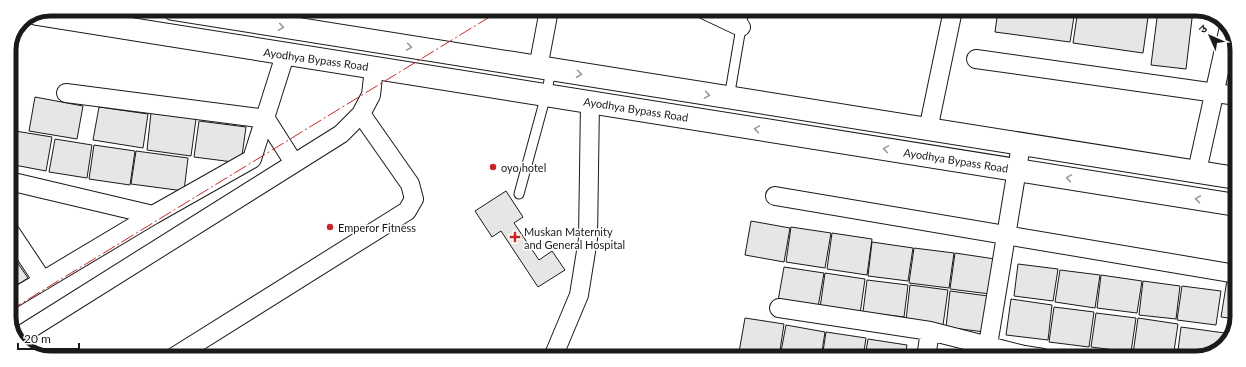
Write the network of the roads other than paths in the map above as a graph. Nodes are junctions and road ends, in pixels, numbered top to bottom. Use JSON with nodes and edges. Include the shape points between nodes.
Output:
{"nodes":[{"id":1,"x":50,"y":16,"type":"edge"},
{"id":2,"x":216,"y":16,"type":"edge"},
{"id":3,"x":549,"y":16,"type":"edge"},
{"id":4,"x":952,"y":16,"type":"edge"},
{"id":5,"x":742,"y":18,"type":"edge"},
{"id":6,"x":1227,"y":37,"type":"edge"},
{"id":7,"x":285,"y":55,"type":"junction"},
{"id":8,"x":976,"y":59,"type":"dead end"},
{"id":9,"x":374,"y":68,"type":"junction"},
{"id":10,"x":545,"y":69,"type":"junction"},
{"id":11,"x":66,"y":93,"type":"dead end"},
{"id":12,"x":1215,"y":93,"type":"junction"},
{"id":13,"x":546,"y":95,"type":"junction"},
{"id":14,"x":1230,"y":95,"type":"edge"},
{"id":15,"x":729,"y":98,"type":"junction"},
{"id":16,"x":590,"y":102,"type":"junction"},
{"id":17,"x":361,"y":114,"type":"junction"},
{"id":18,"x":266,"y":119,"type":"junction"},
{"id":19,"x":928,"y":130,"type":"junction"},
{"id":20,"x":1021,"y":145,"type":"junction"},
{"id":21,"x":294,"y":163,"type":"junction"},
{"id":22,"x":1016,"y":170,"type":"junction"},
{"id":23,"x":1197,"y":172,"type":"junction"},
{"id":24,"x":1230,"y":177,"type":"edge"},
{"id":25,"x":16,"y":183,"type":"edge"},
{"id":26,"x":519,"y":194,"type":"dead end"},
{"id":27,"x":775,"y":196,"type":"dead end"},
{"id":28,"x":1230,"y":204,"type":"edge"},
{"id":29,"x":152,"y":215,"type":"junction"},
{"id":30,"x":1007,"y":235,"type":"junction"},
{"id":31,"x":16,"y":240,"type":"edge"},
{"id":32,"x":1230,"y":273,"type":"edge"},
{"id":33,"x":43,"y":281,"type":"junction"},
{"id":34,"x":16,"y":297,"type":"edge"},
{"id":35,"x":779,"y":308,"type":"dead end"},
{"id":36,"x":930,"y":331,"type":"junction"},
{"id":37,"x":21,"y":335,"type":"edge"},
{"id":38,"x":988,"y":345,"type":"junction"},
{"id":39,"x":184,"y":351,"type":"edge"},
{"id":40,"x":556,"y":351,"type":"edge"},
{"id":41,"x":927,"y":351,"type":"edge"},
{"id":42,"x":1006,"y":351,"type":"edge"}],
"edges":[{"from":1,"to":7,"type":"main road","name":"Ayodhya Bypass Road"},
{"from":2,"to":10,"type":"main road","one_way":true},
{"from":3,"to":10,"type":"street"},
{"from":4,"to":19,"type":"street"},
{"from":5,"to":15,"type":"lane"},
{"from":6,"to":12,"type":"street"},
{"from":7,"to":9,"type":"main road","name":"Ayodhya Bypass Road"},
{"from":7,"to":18,"type":"street"},
{"from":8,"to":12,"type":"street"},
{"from":9,"to":13,"type":"main road","name":"Ayodhya Bypass Road"},
{"from":9,"to":17,"type":"street","via":[[372,95]]},
{"from":10,"to":13,"type":"lane"},
{"from":10,"to":15,"type":"main road","one_way":true},
{"from":11,"to":18,"type":"street"},
{"from":12,"to":14,"type":"street"},
{"from":12,"to":23,"type":"street"},
{"from":13,"to":16,"type":"main road","name":"Ayodhya Bypass Road"},
{"from":13,"to":26,"type":"lane"},
{"from":15,"to":19,"type":"main road"},
{"from":22,"to":16,"type":"main road","name":"Ayodhya Bypass Road","one_way":true},
{"from":16,"to":40,"type":"street","via":[[588,238],[579,295]]},
{"from":17,"to":21,"type":"street","via":[[341,134]]},
{"from":17,"to":39,"type":"street","via":[[410,184],[414,199],[407,211]]},
{"from":18,"to":21,"type":"street"},
{"from":18,"to":29,"type":"street","via":[[252,159]]},
{"from":19,"to":20,"type":"main road"},
{"from":20,"to":22,"type":"street"},
{"from":20,"to":23,"type":"main road"},
{"from":21,"to":37,"type":"street"},
{"from":28,"to":22,"type":"main road","name":"Ayodhya Bypass Road","one_way":true},
{"from":22,"to":30,"type":"street"},
{"from":23,"to":24,"type":"main road"},
{"from":25,"to":29,"type":"street"},
{"from":27,"to":30,"type":"street"},
{"from":29,"to":33,"type":"street"},
{"from":30,"to":32,"type":"street"},
{"from":30,"to":38,"type":"street"},
{"from":31,"to":33,"type":"street"},
{"from":33,"to":34,"type":"street"},
{"from":35,"to":36,"type":"street"},
{"from":36,"to":38,"type":"street"},
{"from":36,"to":41,"type":"street"},
{"from":38,"to":42,"type":"street"}]}
